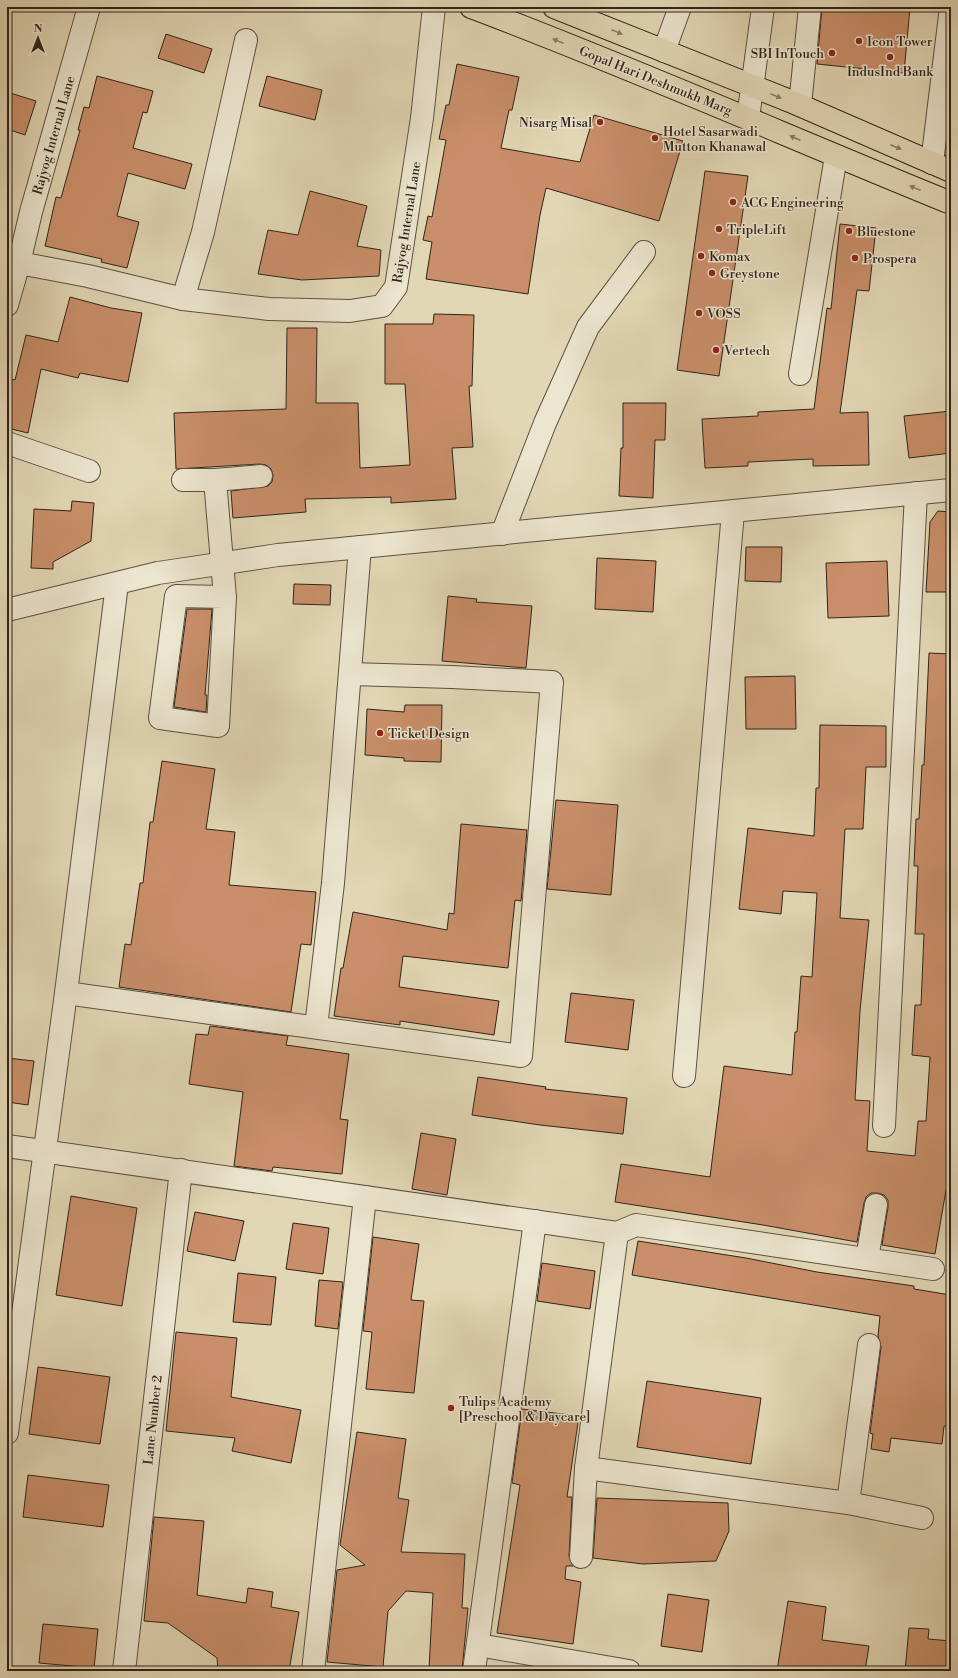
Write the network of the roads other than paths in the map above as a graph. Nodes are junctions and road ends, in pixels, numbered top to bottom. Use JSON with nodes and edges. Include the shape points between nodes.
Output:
{"nodes":[{"id":1,"x":89,"y":7,"type":"edge"},
{"id":2,"x":434,"y":7,"type":"edge"},
{"id":3,"x":471,"y":7,"type":"edge"},
{"id":4,"x":554,"y":7,"type":"edge"},
{"id":5,"x":680,"y":7,"type":"edge"},
{"id":6,"x":763,"y":7,"type":"edge"},
{"id":7,"x":810,"y":7,"type":"edge"},
{"id":8,"x":951,"y":7,"type":"edge"},
{"id":9,"x":589,"y":13,"type":"edge"},
{"id":10,"x":246,"y":40,"type":"dead end"},
{"id":11,"x":664,"y":51,"type":"junction"},
{"id":12,"x":752,"y":86,"type":"junction"},
{"id":13,"x":800,"y":105,"type":"junction"},
{"id":14,"x":748,"y":118,"type":"junction"},
{"id":15,"x":836,"y":156,"type":"junction"},
{"id":16,"x":941,"y":167,"type":"edge"},
{"id":17,"x":951,"y":203,"type":"edge"},
{"id":18,"x":644,"y":252,"type":"dead end"},
{"id":19,"x":19,"y":263,"type":"junction"},
{"id":20,"x":183,"y":299,"type":"junction"},
{"id":21,"x":7,"y":305,"type":"edge"},
{"id":22,"x":800,"y":374,"type":"dead end"},
{"id":23,"x":7,"y":443,"type":"edge"},
{"id":24,"x":89,"y":471,"type":"dead end"},
{"id":25,"x":261,"y":476,"type":"dead end"},
{"id":26,"x":183,"y":480,"type":"dead end"},
{"id":27,"x":214,"y":480,"type":"junction"},
{"id":28,"x":951,"y":490,"type":"edge"},
{"id":29,"x":916,"y":493,"type":"junction"},
{"id":30,"x":733,"y":512,"type":"junction"},
{"id":31,"x":502,"y":534,"type":"junction"},
{"id":32,"x":360,"y":547,"type":"junction"},
{"id":33,"x":221,"y":564,"type":"junction"},
{"id":34,"x":117,"y":584,"type":"junction"},
{"id":35,"x":225,"y":597,"type":"junction"},
{"id":36,"x":7,"y":610,"type":"edge"},
{"id":37,"x":350,"y":674,"type":"junction"},
{"id":38,"x":66,"y":993,"type":"junction"},
{"id":39,"x":316,"y":1027,"type":"junction"},
{"id":40,"x":684,"y":1076,"type":"dead end"},
{"id":41,"x":884,"y":1126,"type":"dead end"},
{"id":42,"x":7,"y":1146,"type":"edge"},
{"id":43,"x":44,"y":1152,"type":"junction"},
{"id":44,"x":180,"y":1170,"type":"junction"},
{"id":45,"x":364,"y":1197,"type":"junction"},
{"id":46,"x":876,"y":1205,"type":"dead end"},
{"id":47,"x":535,"y":1221,"type":"junction"},
{"id":48,"x":617,"y":1233,"type":"junction"},
{"id":49,"x":867,"y":1259,"type":"junction"},
{"id":50,"x":933,"y":1268,"type":"dead end"},
{"id":51,"x":13,"y":1340,"type":"edge"},
{"id":52,"x":869,"y":1345,"type":"dead end"},
{"id":53,"x":12,"y":1365,"type":"edge"},
{"id":54,"x":7,"y":1433,"type":"edge"},
{"id":55,"x":586,"y":1468,"type":"junction"},
{"id":56,"x":848,"y":1503,"type":"junction"},
{"id":57,"x":922,"y":1518,"type":"dead end"},
{"id":58,"x":581,"y":1557,"type":"dead end"},
{"id":59,"x":478,"y":1646,"type":"junction"},
{"id":60,"x":124,"y":1671,"type":"edge"},
{"id":61,"x":313,"y":1671,"type":"edge"},
{"id":62,"x":474,"y":1671,"type":"edge"},
{"id":63,"x":629,"y":1671,"type":"edge"}],
"edges":[{"from":1,"to":19,"type":"street","name":"Rajyog Internal Lane","via":[[30,212]]},
{"from":2,"to":20,"type":"street","name":"Rajyog Internal Lane","via":[[422,118],[396,287],[382,306],[350,311],[269,309]]},
{"from":14,"to":3,"type":"main road","name":"Gopal Hari Deshmukh Marg","one_way":true},
{"from":4,"to":9,"type":"main road"},
{"from":5,"to":11,"type":"street"},
{"from":6,"to":12,"type":"street"},
{"from":7,"to":13,"type":"street"},
{"from":8,"to":16,"type":"street"},
{"from":9,"to":11,"type":"main road","one_way":true},
{"from":10,"to":20,"type":"street","via":[[203,232]]},
{"from":11,"to":12,"type":"main road"},
{"from":12,"to":13,"type":"main road","one_way":true},
{"from":12,"to":14,"type":"street"},
{"from":13,"to":16,"type":"main road","one_way":true},
{"from":15,"to":14,"type":"main road","name":"Gopal Hari Deshmukh Marg","one_way":true},
{"from":17,"to":15,"type":"main road","name":"Gopal Hari Deshmukh Marg","one_way":true},
{"from":15,"to":22,"type":"street"},
{"from":18,"to":31,"type":"street","via":[[588,327],[545,423]]},
{"from":19,"to":20,"type":"street","name":"Rajyog Internal Lane","via":[[88,276]]},
{"from":19,"to":21,"type":"street","name":"Rajyog Internal Lane"},
{"from":23,"to":24,"type":"street"},
{"from":25,"to":27,"type":"street"},
{"from":26,"to":27,"type":"street"},
{"from":27,"to":33,"type":"street"},
{"from":28,"to":29,"type":"street"},
{"from":29,"to":30,"type":"street"},
{"from":29,"to":41,"type":"street"},
{"from":30,"to":31,"type":"street"},
{"from":30,"to":40,"type":"street"},
{"from":31,"to":32,"type":"street"},
{"from":32,"to":33,"type":"street","via":[[278,555]]},
{"from":32,"to":37,"type":"street"},
{"from":33,"to":34,"type":"street","via":[[158,573]]},
{"from":33,"to":35,"type":"street"},
{"from":34,"to":36,"type":"street"},
{"from":34,"to":38,"type":"street"},
{"from":35,"to":35,"type":"street","via":[[218,726],[160,718],[176,596]]},
{"from":37,"to":39,"type":"street","via":[[333,883]]},
{"from":37,"to":39,"type":"street","via":[[552,682],[521,1056]]},
{"from":38,"to":39,"type":"street"},
{"from":38,"to":43,"type":"street"},
{"from":42,"to":43,"type":"street"},
{"from":43,"to":44,"type":"street"},
{"from":43,"to":51,"type":"street"},
{"from":44,"to":45,"type":"street"},
{"from":44,"to":60,"type":"street","name":"Lane Number 2"},
{"from":45,"to":47,"type":"street"},
{"from":45,"to":61,"type":"street"},
{"from":46,"to":49,"type":"street"},
{"from":47,"to":48,"type":"street"},
{"from":47,"to":59,"type":"street"},
{"from":48,"to":49,"type":"street","via":[[636,1225]]},
{"from":48,"to":55,"type":"street"},
{"from":49,"to":50,"type":"street"},
{"from":51,"to":53,"type":"street"},
{"from":52,"to":56,"type":"street"},
{"from":53,"to":54,"type":"street"},
{"from":55,"to":56,"type":"street"},
{"from":55,"to":58,"type":"street"},
{"from":56,"to":57,"type":"street"},
{"from":59,"to":62,"type":"street"},
{"from":59,"to":63,"type":"street"}]}
